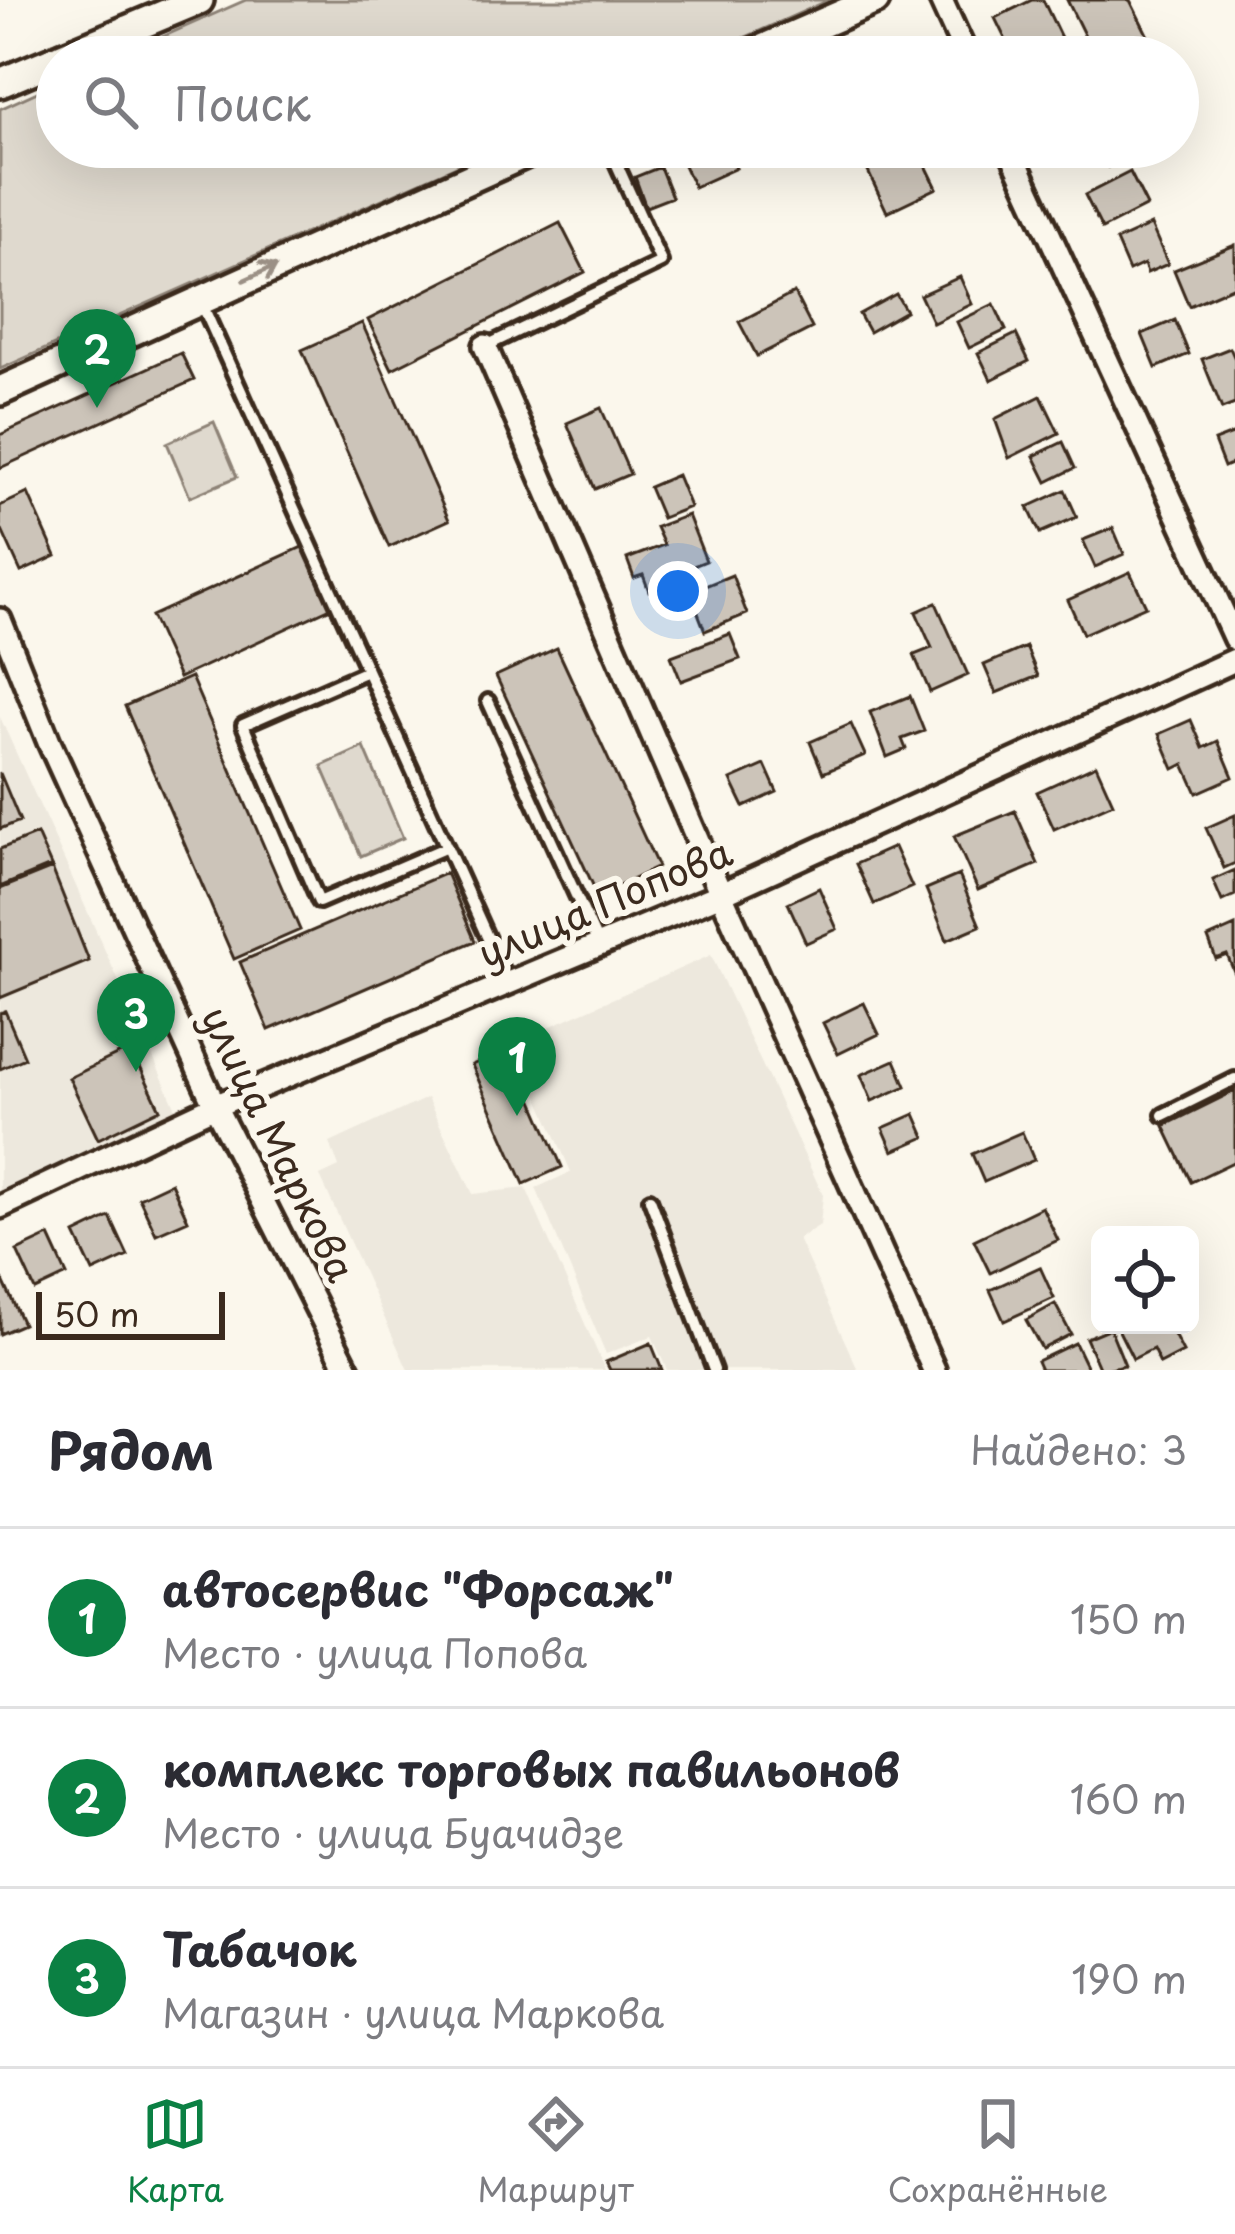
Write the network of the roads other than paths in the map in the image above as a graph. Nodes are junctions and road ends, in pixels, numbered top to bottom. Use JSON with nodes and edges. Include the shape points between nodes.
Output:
{"nodes":[{"id":1,"x":199,"y":0,"type":"edge"},
{"id":2,"x":875,"y":0,"type":"edge"},
{"id":3,"x":941,"y":0,"type":"edge"},
{"id":4,"x":112,"y":36,"type":"edge"},
{"id":5,"x":792,"y":36,"type":"edge"},
{"id":6,"x":958,"y":36,"type":"edge"},
{"id":7,"x":36,"y":67,"type":"edge"},
{"id":8,"x":0,"y":82,"type":"edge"},
{"id":9,"x":493,"y":168,"type":"edge"},
{"id":10,"x":619,"y":168,"type":"edge"},
{"id":11,"x":1019,"y":168,"type":"edge"},
{"id":12,"x":201,"y":300,"type":"junction"},
{"id":13,"x":485,"y":346,"type":"joint"},
{"id":14,"x":0,"y":391,"type":"edge"},
{"id":15,"x":0,"y":620,"type":"edge"},
{"id":16,"x":1235,"y":639,"type":"edge"},
{"id":17,"x":1235,"y":659,"type":"edge"},
{"id":18,"x":368,"y":671,"type":"junction"},
{"id":19,"x":488,"y":701,"type":"dead end"},
{"id":20,"x":447,"y":847,"type":"junction"},
{"id":21,"x":721,"y":894,"type":"junction"},
{"id":22,"x":598,"y":946,"type":"junction"},
{"id":23,"x":508,"y":983,"type":"junction"},
{"id":24,"x":1235,"y":1079,"type":"edge"},
{"id":25,"x":215,"y":1106,"type":"junction"},
{"id":26,"x":1163,"y":1114,"type":"dead end"},
{"id":27,"x":650,"y":1199,"type":"dead end"},
{"id":28,"x":0,"y":1207,"type":"edge"},
{"id":29,"x":348,"y":1370,"type":"edge"},
{"id":30,"x":714,"y":1370,"type":"edge"},
{"id":31,"x":934,"y":1370,"type":"edge"}],
"edges":[{"from":1,"to":4,"type":"main road"},
{"from":2,"to":5,"type":"main road"},
{"from":3,"to":6,"type":"street"},
{"from":7,"to":8,"type":"main road"},
{"from":12,"to":9,"type":"main road","one_way":true},
{"from":10,"to":13,"type":"lane","via":[[662,262]]},
{"from":11,"to":16,"type":"street"},
{"from":12,"to":14,"type":"main road"},
{"from":12,"to":18,"type":"lane"},
{"from":13,"to":21,"type":"street"},
{"from":15,"to":25,"type":"street","name":"улица Маркова"},
{"from":17,"to":21,"type":"street","name":"улица Попова"},
{"from":18,"to":20,"type":"lane"},
{"from":18,"to":20,"type":"lane","via":[[243,725],[319,902]]},
{"from":19,"to":22,"type":"lane"},
{"from":20,"to":23,"type":"lane"},
{"from":21,"to":22,"type":"street","name":"улица Попова"},
{"from":21,"to":31,"type":"street"},
{"from":22,"to":23,"type":"street","name":"улица Попова"},
{"from":23,"to":25,"type":"street","name":"улица Попова"},
{"from":24,"to":26,"type":"lane"},
{"from":25,"to":28,"type":"street","name":"улица Попова"},
{"from":25,"to":29,"type":"street","name":"улица Маркова"},
{"from":27,"to":30,"type":"lane"}]}
